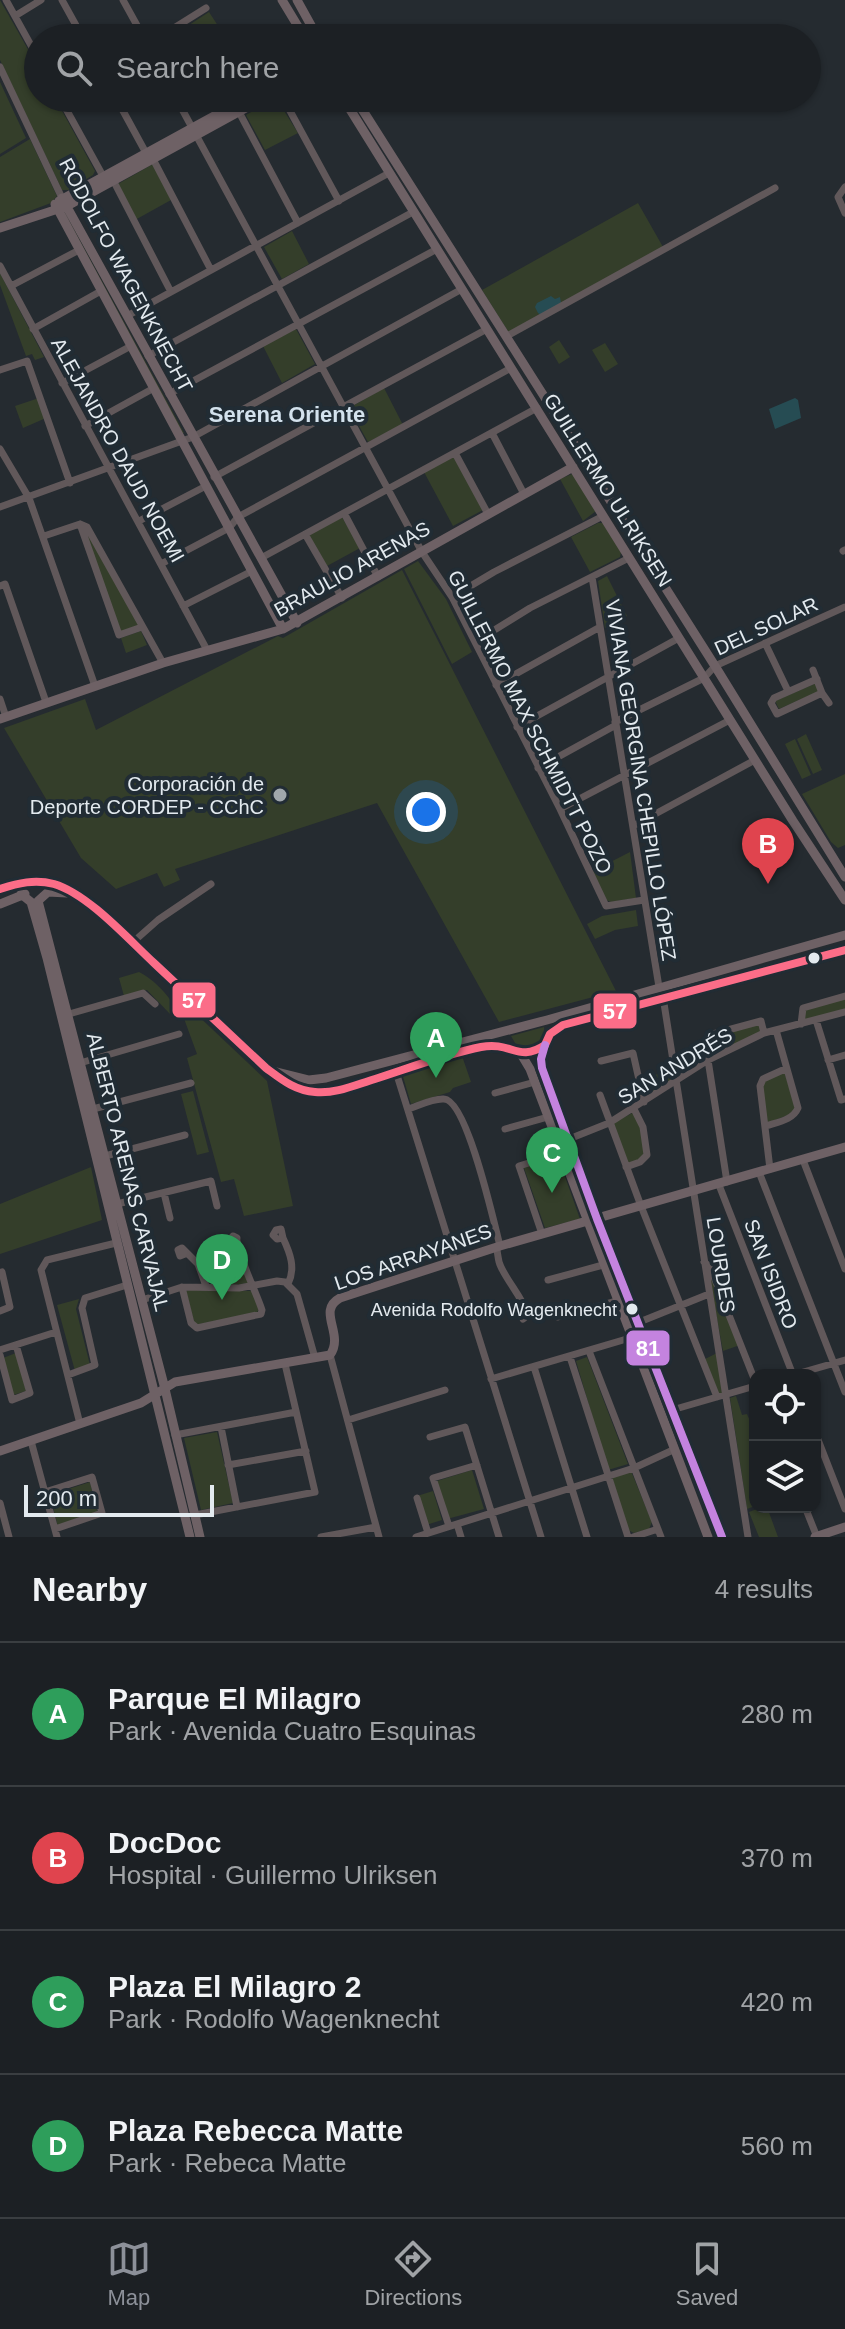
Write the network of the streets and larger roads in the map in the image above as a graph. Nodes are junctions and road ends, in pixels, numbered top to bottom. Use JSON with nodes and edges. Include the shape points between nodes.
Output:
{"nodes":[{"id":1,"x":6,"y":0,"type":"edge"},
{"id":2,"x":41,"y":0,"type":"edge"},
{"id":3,"x":62,"y":0,"type":"edge"},
{"id":4,"x":282,"y":0,"type":"edge"},
{"id":5,"x":297,"y":0,"type":"edge"},
{"id":6,"x":127,"y":1,"type":"edge"},
{"id":7,"x":206,"y":8,"type":"dead end"},
{"id":8,"x":15,"y":16,"type":"junction"},
{"id":9,"x":75,"y":24,"type":"edge"},
{"id":10,"x":138,"y":24,"type":"edge"},
{"id":11,"x":180,"y":24,"type":"edge"},
{"id":12,"x":297,"y":24,"type":"edge"},
{"id":13,"x":310,"y":24,"type":"edge"},
{"id":14,"x":24,"y":32,"type":"edge"},
{"id":15,"x":0,"y":67,"type":"edge"},
{"id":16,"x":68,"y":112,"type":"edge"},
{"id":17,"x":124,"y":112,"type":"edge"},
{"id":18,"x":184,"y":112,"type":"edge"},
{"id":19,"x":225,"y":112,"type":"edge"},
{"id":20,"x":239,"y":112,"type":"joint"},
{"id":21,"x":291,"y":112,"type":"edge"},
{"id":22,"x":352,"y":112,"type":"edge"},
{"id":23,"x":364,"y":112,"type":"edge"},
{"id":24,"x":194,"y":131,"type":"junction"},
{"id":25,"x":150,"y":156,"type":"junction"},
{"id":26,"x":389,"y":173,"type":"junction"},
{"id":27,"x":103,"y":176,"type":"junction"},
{"id":28,"x":113,"y":180,"type":"junction"},
{"id":29,"x":845,"y":187,"type":"edge"},
{"id":30,"x":775,"y":188,"type":"dead end"},
{"id":31,"x":339,"y":201,"type":"junction"},
{"id":32,"x":59,"y":205,"type":"junction"},
{"id":33,"x":413,"y":212,"type":"junction"},
{"id":34,"x":845,"y":213,"type":"edge"},
{"id":35,"x":298,"y":223,"type":"junction"},
{"id":36,"x":0,"y":228,"type":"edge"},
{"id":37,"x":256,"y":246,"type":"junction"},
{"id":38,"x":437,"y":249,"type":"junction"},
{"id":39,"x":79,"y":250,"type":"junction"},
{"id":40,"x":0,"y":266,"type":"edge"},
{"id":41,"x":211,"y":270,"type":"junction"},
{"id":42,"x":11,"y":286,"type":"junction"},
{"id":43,"x":278,"y":286,"type":"junction"},
{"id":44,"x":462,"y":289,"type":"junction"},
{"id":45,"x":101,"y":291,"type":"junction"},
{"id":46,"x":171,"y":292,"type":"junction"},
{"id":47,"x":127,"y":316,"type":"junction"},
{"id":48,"x":299,"y":325,"type":"junction"},
{"id":49,"x":33,"y":329,"type":"junction"},
{"id":50,"x":487,"y":329,"type":"junction"},
{"id":51,"x":507,"y":336,"type":"junction"},
{"id":52,"x":131,"y":346,"type":"junction"},
{"id":53,"x":148,"y":356,"type":"junction"},
{"id":54,"x":321,"y":366,"type":"junction"},
{"id":55,"x":1,"y":368,"type":"edge"},
{"id":56,"x":511,"y":368,"type":"junction"},
{"id":57,"x":62,"y":383,"type":"junction"},
{"id":58,"x":154,"y":388,"type":"junction"},
{"id":59,"x":169,"y":394,"type":"junction"},
{"id":60,"x":344,"y":408,"type":"junction"},
{"id":61,"x":537,"y":408,"type":"junction"},
{"id":62,"x":85,"y":426,"type":"junction"},
{"id":63,"x":492,"y":433,"type":"junction"},
{"id":64,"x":193,"y":437,"type":"junction"},
{"id":65,"x":182,"y":442,"type":"junction"},
{"id":66,"x":366,"y":448,"type":"junction"},
{"id":67,"x":0,"y":449,"type":"edge"},
{"id":68,"x":455,"y":453,"type":"junction"},
{"id":69,"x":573,"y":467,"type":"junction"},
{"id":70,"x":108,"y":469,"type":"junction"},
{"id":71,"x":214,"y":477,"type":"junction"},
{"id":72,"x":70,"y":483,"type":"junction"},
{"id":73,"x":206,"y":486,"type":"junction"},
{"id":74,"x":388,"y":488,"type":"junction"},
{"id":75,"x":524,"y":494,"type":"junction"},
{"id":76,"x":29,"y":498,"type":"junction"},
{"id":77,"x":0,"y":507,"type":"edge"},
{"id":78,"x":344,"y":513,"type":"junction"},
{"id":79,"x":488,"y":514,"type":"junction"},
{"id":80,"x":603,"y":516,"type":"junction"},
{"id":81,"x":238,"y":517,"type":"junction"},
{"id":82,"x":139,"y":521,"type":"junction"},
{"id":83,"x":80,"y":524,"type":"junction"},
{"id":84,"x":229,"y":528,"type":"junction"},
{"id":85,"x":305,"y":534,"type":"junction"},
{"id":86,"x":44,"y":536,"type":"junction"},
{"id":87,"x":422,"y":552,"type":"junction"},
{"id":88,"x":261,"y":558,"type":"junction"},
{"id":89,"x":629,"y":558,"type":"junction"},
{"id":90,"x":161,"y":564,"type":"junction"},
{"id":91,"x":252,"y":571,"type":"junction"},
{"id":92,"x":378,"y":577,"type":"junction"},
{"id":93,"x":592,"y":577,"type":"junction"},
{"id":94,"x":0,"y":586,"type":"edge"},
{"id":95,"x":452,"y":597,"type":"junction"},
{"id":96,"x":342,"y":598,"type":"junction"},
{"id":97,"x":183,"y":606,"type":"junction"},
{"id":98,"x":845,"y":608,"type":"edge"},
{"id":99,"x":297,"y":623,"type":"junction"},
{"id":100,"x":142,"y":627,"type":"junction"},
{"id":101,"x":600,"y":627,"type":"junction"},
{"id":102,"x":283,"y":629,"type":"junction"},
{"id":103,"x":679,"y":638,"type":"junction"},
{"id":104,"x":475,"y":642,"type":"junction"},
{"id":105,"x":765,"y":643,"type":"junction"},
{"id":106,"x":207,"y":650,"type":"junction"},
{"id":107,"x":163,"y":663,"type":"junction"},
{"id":108,"x":715,"y":666,"type":"junction"},
{"id":109,"x":813,"y":670,"type":"dead end"},
{"id":110,"x":609,"y":675,"type":"junction"},
{"id":111,"x":704,"y":678,"type":"junction"},
{"id":112,"x":817,"y":679,"type":"junction"},
{"id":113,"x":496,"y":685,"type":"junction"},
{"id":114,"x":95,"y":686,"type":"junction"},
{"id":115,"x":788,"y":691,"type":"junction"},
{"id":116,"x":822,"y":693,"type":"junction"},
{"id":117,"x":0,"y":699,"type":"edge"},
{"id":118,"x":46,"y":702,"type":"junction"},
{"id":119,"x":829,"y":703,"type":"dead end"},
{"id":120,"x":3,"y":718,"type":"edge"},
{"id":121,"x":730,"y":720,"type":"junction"},
{"id":122,"x":616,"y":723,"type":"junction"},
{"id":123,"x":517,"y":727,"type":"junction"},
{"id":124,"x":755,"y":760,"type":"junction"},
{"id":125,"x":538,"y":768,"type":"junction"},
{"id":126,"x":624,"y":774,"type":"junction"},
{"id":127,"x":560,"y":809,"type":"junction"},
{"id":128,"x":806,"y":814,"type":"junction"},
{"id":129,"x":793,"y":821,"type":"junction"},
{"id":130,"x":633,"y":826,"type":"junction"},
{"id":131,"x":845,"y":877,"type":"edge"},
{"id":132,"x":211,"y":884,"type":"dead end"},
{"id":133,"x":1,"y":887,"type":"edge"},
{"id":134,"x":72,"y":893,"type":"junction"},
{"id":135,"x":21,"y":894,"type":"junction"},
{"id":136,"x":644,"y":900,"type":"junction"},
{"id":137,"x":845,"y":900,"type":"edge"},
{"id":138,"x":38,"y":901,"type":"junction"},
{"id":139,"x":0,"y":904,"type":"edge"},
{"id":140,"x":845,"y":935,"type":"edge"},
{"id":141,"x":132,"y":943,"type":"junction"},
{"id":142,"x":845,"y":950,"type":"edge"},
{"id":143,"x":661,"y":992,"type":"junction"},
{"id":144,"x":845,"y":996,"type":"edge"},
{"id":145,"x":155,"y":1004,"type":"dead end"},
{"id":146,"x":845,"y":1012,"type":"edge"},
{"id":147,"x":69,"y":1014,"type":"junction"},
{"id":148,"x":547,"y":1020,"type":"junction"},
{"id":149,"x":816,"y":1020,"type":"junction"},
{"id":150,"x":801,"y":1024,"type":"junction"},
{"id":151,"x":776,"y":1030,"type":"junction"},
{"id":152,"x":506,"y":1031,"type":"junction"},
{"id":153,"x":764,"y":1033,"type":"junction"},
{"id":154,"x":179,"y":1034,"type":"dead end"},
{"id":155,"x":550,"y":1034,"type":"junction"},
{"id":156,"x":713,"y":1034,"type":"dead end"},
{"id":157,"x":545,"y":1045,"type":"junction"},
{"id":158,"x":510,"y":1047,"type":"junction"},
{"id":159,"x":521,"y":1054,"type":"junction"},
{"id":160,"x":845,"y":1055,"type":"edge"},
{"id":161,"x":708,"y":1060,"type":"junction"},
{"id":162,"x":828,"y":1060,"type":"junction"},
{"id":163,"x":601,"y":1061,"type":"dead end"},
{"id":164,"x":80,"y":1063,"type":"junction"},
{"id":165,"x":266,"y":1068,"type":"junction"},
{"id":166,"x":785,"y":1069,"type":"junction"},
{"id":167,"x":396,"y":1072,"type":"junction"},
{"id":168,"x":678,"y":1079,"type":"junction"},
{"id":169,"x":535,"y":1082,"type":"junction"},
{"id":170,"x":191,"y":1083,"type":"dead end"},
{"id":171,"x":495,"y":1093,"type":"dead end"},
{"id":172,"x":600,"y":1095,"type":"dead end"},
{"id":173,"x":845,"y":1099,"type":"edge"},
{"id":174,"x":644,"y":1102,"type":"junction"},
{"id":175,"x":93,"y":1109,"type":"junction"},
{"id":176,"x":408,"y":1109,"type":"junction"},
{"id":177,"x":634,"y":1109,"type":"junction"},
{"id":178,"x":548,"y":1117,"type":"junction"},
{"id":179,"x":609,"y":1123,"type":"junction"},
{"id":180,"x":766,"y":1126,"type":"junction"},
{"id":181,"x":505,"y":1129,"type":"dead end"},
{"id":182,"x":185,"y":1135,"type":"dead end"},
{"id":183,"x":569,"y":1139,"type":"junction"},
{"id":184,"x":845,"y":1147,"type":"edge"},
{"id":185,"x":561,"y":1153,"type":"junction"},
{"id":186,"x":105,"y":1156,"type":"junction"},
{"id":187,"x":803,"y":1160,"type":"junction"},
{"id":188,"x":626,"y":1167,"type":"junction"},
{"id":189,"x":765,"y":1170,"type":"junction"},
{"id":190,"x":723,"y":1184,"type":"junction"},
{"id":191,"x":692,"y":1191,"type":"junction"},
{"id":192,"x":164,"y":1193,"type":"junction"},
{"id":193,"x":117,"y":1204,"type":"junction"},
{"id":194,"x":217,"y":1206,"type":"dead end"},
{"id":195,"x":641,"y":1206,"type":"junction"},
{"id":196,"x":170,"y":1218,"type":"dead end"},
{"id":197,"x":592,"y":1220,"type":"junction"},
{"id":198,"x":542,"y":1234,"type":"junction"},
{"id":199,"x":283,"y":1238,"type":"dead end"},
{"id":200,"x":116,"y":1243,"type":"junction"},
{"id":201,"x":236,"y":1245,"type":"dead end"},
{"id":202,"x":498,"y":1249,"type":"junction"},
{"id":203,"x":185,"y":1254,"type":"dead end"},
{"id":204,"x":454,"y":1261,"type":"junction"},
{"id":205,"x":704,"y":1262,"type":"junction"},
{"id":206,"x":603,"y":1265,"type":"junction"},
{"id":207,"x":845,"y":1269,"type":"edge"},
{"id":208,"x":0,"y":1273,"type":"edge"},
{"id":209,"x":548,"y":1280,"type":"dead end"},
{"id":210,"x":288,"y":1284,"type":"junction"},
{"id":211,"x":127,"y":1285,"type":"junction"},
{"id":212,"x":206,"y":1286,"type":"junction"},
{"id":213,"x":254,"y":1286,"type":"junction"},
{"id":214,"x":182,"y":1287,"type":"junction"},
{"id":215,"x":709,"y":1294,"type":"junction"},
{"id":216,"x":142,"y":1300,"type":"junction"},
{"id":217,"x":616,"y":1301,"type":"junction"},
{"id":218,"x":681,"y":1306,"type":"junction"},
{"id":219,"x":526,"y":1309,"type":"dead end"},
{"id":220,"x":0,"y":1311,"type":"edge"},
{"id":221,"x":558,"y":1317,"type":"dead end"},
{"id":222,"x":637,"y":1323,"type":"junction"},
{"id":223,"x":56,"y":1332,"type":"junction"},
{"id":224,"x":630,"y":1338,"type":"junction"},
{"id":225,"x":16,"y":1345,"type":"junction"},
{"id":226,"x":589,"y":1351,"type":"junction"},
{"id":227,"x":0,"y":1353,"type":"edge"},
{"id":228,"x":330,"y":1355,"type":"junction"},
{"id":229,"x":570,"y":1357,"type":"junction"},
{"id":230,"x":315,"y":1358,"type":"junction"},
{"id":231,"x":845,"y":1360,"type":"edge"},
{"id":232,"x":834,"y":1363,"type":"junction"},
{"id":233,"x":285,"y":1364,"type":"junction"},
{"id":234,"x":534,"y":1367,"type":"junction"},
{"id":235,"x":749,"y":1369,"type":"edge"},
{"id":236,"x":791,"y":1369,"type":"edge"},
{"id":237,"x":814,"y":1369,"type":"edge"},
{"id":238,"x":68,"y":1375,"type":"junction"},
{"id":239,"x":491,"y":1379,"type":"junction"},
{"id":240,"x":749,"y":1386,"type":"edge"},
{"id":241,"x":165,"y":1389,"type":"junction"},
{"id":242,"x":445,"y":1390,"type":"dead end"},
{"id":243,"x":845,"y":1392,"type":"edge"},
{"id":244,"x":726,"y":1394,"type":"junction"},
{"id":245,"x":154,"y":1396,"type":"junction"},
{"id":246,"x":717,"y":1397,"type":"junction"},
{"id":247,"x":672,"y":1410,"type":"junction"},
{"id":248,"x":296,"y":1412,"type":"junction"},
{"id":249,"x":348,"y":1420,"type":"junction"},
{"id":250,"x":80,"y":1424,"type":"junction"},
{"id":251,"x":221,"y":1427,"type":"junction"},
{"id":252,"x":175,"y":1435,"type":"junction"},
{"id":253,"x":430,"y":1437,"type":"dead end"},
{"id":254,"x":31,"y":1441,"type":"junction"},
{"id":255,"x":819,"y":1441,"type":"edge"},
{"id":256,"x":673,"y":1450,"type":"junction"},
{"id":257,"x":0,"y":1451,"type":"edge"},
{"id":258,"x":306,"y":1451,"type":"junction"},
{"id":259,"x":228,"y":1465,"type":"junction"},
{"id":260,"x":477,"y":1465,"type":"junction"},
{"id":261,"x":634,"y":1468,"type":"junction"},
{"id":262,"x":608,"y":1476,"type":"junction"},
{"id":263,"x":572,"y":1487,"type":"junction"},
{"id":264,"x":184,"y":1491,"type":"junction"},
{"id":265,"x":45,"y":1492,"type":"junction"},
{"id":266,"x":417,"y":1498,"type":"dead end"},
{"id":267,"x":530,"y":1500,"type":"junction"},
{"id":268,"x":0,"y":1503,"type":"edge"},
{"id":269,"x":237,"y":1507,"type":"junction"},
{"id":270,"x":845,"y":1509,"type":"edge"},
{"id":271,"x":492,"y":1513,"type":"junction"},
{"id":272,"x":807,"y":1513,"type":"edge"},
{"id":273,"x":195,"y":1515,"type":"junction"},
{"id":274,"x":453,"y":1525,"type":"junction"},
{"id":275,"x":376,"y":1527,"type":"junction"},
{"id":276,"x":845,"y":1527,"type":"edge"},
{"id":277,"x":56,"y":1533,"type":"edge"},
{"id":278,"x":660,"y":1533,"type":"edge"},
{"id":279,"x":422,"y":1536,"type":"edge"},
{"id":280,"x":9,"y":1537,"type":"edge"},
{"id":281,"x":190,"y":1537,"type":"edge"},
{"id":282,"x":200,"y":1537,"type":"edge"},
{"id":283,"x":321,"y":1537,"type":"edge"},
{"id":284,"x":379,"y":1537,"type":"edge"},
{"id":285,"x":461,"y":1537,"type":"edge"},
{"id":286,"x":499,"y":1537,"type":"edge"},
{"id":287,"x":541,"y":1537,"type":"edge"},
{"id":288,"x":587,"y":1537,"type":"edge"},
{"id":289,"x":631,"y":1537,"type":"edge"},
{"id":290,"x":708,"y":1537,"type":"edge"},
{"id":291,"x":722,"y":1537,"type":"edge"},
{"id":292,"x":748,"y":1537,"type":"edge"},
{"id":293,"x":816,"y":1537,"type":"edge"}],
"edges":[{"from":1,"to":8,"type":"street"},
{"from":2,"to":8,"type":"street"},
{"from":3,"to":9,"type":"street"},
{"from":4,"to":12,"type":"street"},
{"from":5,"to":13,"type":"street"},
{"from":6,"to":10,"type":"street"},
{"from":7,"to":11,"type":"street"},
{"from":8,"to":14,"type":"street"},
{"from":15,"to":32,"type":"street","name":"RODOLFO WAGENKNECHT"},
{"from":16,"to":27,"type":"street"},
{"from":17,"to":25,"type":"street"},
{"from":18,"to":24,"type":"street","name":"GUILLERMO MAX SCHMIDTT POZO"},
{"from":19,"to":24,"type":"street"},
{"from":20,"to":24,"type":"street"},
{"from":20,"to":35,"type":"street"},
{"from":21,"to":31,"type":"street"},
{"from":22,"to":26,"type":"street","name":"GUILLERMO ULRIKSEN"},
{"from":23,"to":51,"type":"street","name":"GUILLERMO ULRIKSEN"},
{"from":24,"to":25,"type":"street"},
{"from":24,"to":37,"type":"street","name":"GUILLERMO MAX SCHMIDTT POZO"},
{"from":25,"to":27,"type":"street"},
{"from":25,"to":28,"type":"street"},
{"from":25,"to":41,"type":"street"},
{"from":26,"to":31,"type":"street"},
{"from":26,"to":33,"type":"street","name":"GUILLERMO ULRIKSEN"},
{"from":27,"to":32,"type":"street"},
{"from":28,"to":32,"type":"street"},
{"from":28,"to":46,"type":"street"},
{"from":29,"to":34,"type":"street","via":[[838,197]]},
{"from":30,"to":51,"type":"street"},
{"from":31,"to":35,"type":"street"},
{"from":32,"to":36,"type":"street"},
{"from":32,"to":39,"type":"street","name":"RODOLFO WAGENKNECHT"},
{"from":32,"to":47,"type":"street","name":"RODOLFO WAGENKNECHT"},
{"from":33,"to":38,"type":"street","name":"GUILLERMO ULRIKSEN"},
{"from":33,"to":43,"type":"street"},
{"from":35,"to":37,"type":"street"},
{"from":37,"to":41,"type":"street"},
{"from":37,"to":43,"type":"street","name":"GUILLERMO MAX SCHMIDTT POZO"},
{"from":38,"to":44,"type":"street","name":"GUILLERMO ULRIKSEN"},
{"from":38,"to":48,"type":"street"},
{"from":39,"to":42,"type":"street"},
{"from":39,"to":45,"type":"street","name":"RODOLFO WAGENKNECHT"},
{"from":40,"to":42,"type":"street","name":"ALEJANDRO DAUD NOEMI"},
{"from":41,"to":46,"type":"street"},
{"from":42,"to":49,"type":"street","name":"ALEJANDRO DAUD NOEMI"},
{"from":43,"to":48,"type":"street","name":"GUILLERMO MAX SCHMIDTT POZO"},
{"from":43,"to":53,"type":"street"},
{"from":44,"to":50,"type":"street","name":"GUILLERMO ULRIKSEN"},
{"from":44,"to":54,"type":"street"},
{"from":45,"to":49,"type":"street"},
{"from":45,"to":52,"type":"street","name":"RODOLFO WAGENKNECHT"},
{"from":46,"to":47,"type":"street"},
{"from":47,"to":53,"type":"street","name":"RODOLFO WAGENKNECHT"},
{"from":48,"to":54,"type":"street","name":"GUILLERMO MAX SCHMIDTT POZO"},
{"from":48,"to":59,"type":"street"},
{"from":49,"to":57,"type":"street","name":"ALEJANDRO DAUD NOEMI"},
{"from":50,"to":56,"type":"street","name":"GUILLERMO ULRIKSEN"},
{"from":50,"to":60,"type":"street"},
{"from":51,"to":108,"type":"street","name":"GUILLERMO ULRIKSEN"},
{"from":52,"to":57,"type":"street"},
{"from":52,"to":58,"type":"street","name":"RODOLFO WAGENKNECHT"},
{"from":53,"to":59,"type":"street","name":"RODOLFO WAGENKNECHT"},
{"from":54,"to":60,"type":"street","name":"GUILLERMO MAX SCHMIDTT POZO"},
{"from":54,"to":64,"type":"street"},
{"from":55,"to":72,"type":"street","via":[[27,361]]},
{"from":56,"to":61,"type":"street","name":"GUILLERMO ULRIKSEN"},
{"from":56,"to":66,"type":"street"},
{"from":57,"to":62,"type":"street","name":"ALEJANDRO DAUD NOEMI"},
{"from":58,"to":62,"type":"street"},
{"from":58,"to":65,"type":"street","name":"RODOLFO WAGENKNECHT"},
{"from":59,"to":64,"type":"street","name":"RODOLFO WAGENKNECHT"},
{"from":60,"to":66,"type":"street","name":"GUILLERMO MAX SCHMIDTT POZO"},
{"from":60,"to":71,"type":"street"},
{"from":61,"to":63,"type":"street"},
{"from":61,"to":69,"type":"street","name":"GUILLERMO ULRIKSEN"},
{"from":62,"to":70,"type":"street","name":"ALEJANDRO DAUD NOEMI"},
{"from":63,"to":68,"type":"street"},
{"from":63,"to":75,"type":"street"},
{"from":64,"to":65,"type":"street"},
{"from":64,"to":71,"type":"street","name":"RODOLFO WAGENKNECHT"},
{"from":65,"to":70,"type":"street"},
{"from":65,"to":73,"type":"street","name":"RODOLFO WAGENKNECHT"},
{"from":66,"to":74,"type":"street","name":"GUILLERMO MAX SCHMIDTT POZO"},
{"from":66,"to":81,"type":"street"},
{"from":67,"to":76,"type":"street"},
{"from":68,"to":74,"type":"street"},
{"from":68,"to":79,"type":"street"},
{"from":69,"to":75,"type":"street","name":"BRAULIO ARENAS"},
{"from":69,"to":80,"type":"street","name":"GUILLERMO ULRIKSEN"},
{"from":70,"to":72,"type":"street"},
{"from":70,"to":82,"type":"street","name":"ALEJANDRO DAUD NOEMI"},
{"from":71,"to":81,"type":"street","name":"RODOLFO WAGENKNECHT"},
{"from":72,"to":76,"type":"street"},
{"from":73,"to":82,"type":"street"},
{"from":73,"to":84,"type":"street","name":"RODOLFO WAGENKNECHT"},
{"from":74,"to":78,"type":"street"},
{"from":74,"to":87,"type":"street","name":"GUILLERMO MAX SCHMIDTT POZO"},
{"from":75,"to":79,"type":"street","name":"BRAULIO ARENAS"},
{"from":76,"to":77,"type":"street"},
{"from":76,"to":86,"type":"street"},
{"from":78,"to":85,"type":"street"},
{"from":78,"to":92,"type":"street"},
{"from":79,"to":87,"type":"street","name":"BRAULIO ARENAS"},
{"from":80,"to":89,"type":"street","name":"GUILLERMO ULRIKSEN"},
{"from":80,"to":95,"type":"street"},
{"from":81,"to":84,"type":"street"},
{"from":81,"to":88,"type":"street","name":"RODOLFO WAGENKNECHT"},
{"from":82,"to":90,"type":"street","name":"ALEJANDRO DAUD NOEMI"},
{"from":83,"to":86,"type":"street"},
{"from":83,"to":100,"type":"street","via":[[87,527]]},
{"from":83,"to":100,"type":"street","via":[[119,635]]},
{"from":84,"to":90,"type":"street"},
{"from":84,"to":91,"type":"street","name":"RODOLFO WAGENKNECHT"},
{"from":85,"to":88,"type":"street"},
{"from":85,"to":96,"type":"street"},
{"from":86,"to":114,"type":"street"},
{"from":87,"to":92,"type":"street","name":"BRAULIO ARENAS"},
{"from":87,"to":95,"type":"street","name":"GUILLERMO MAX SCHMIDTT POZO"},
{"from":88,"to":99,"type":"street","name":"RODOLFO WAGENKNECHT"},
{"from":89,"to":93,"type":"street"},
{"from":89,"to":103,"type":"street","name":"GUILLERMO ULRIKSEN"},
{"from":90,"to":97,"type":"street","name":"ALEJANDRO DAUD NOEMI"},
{"from":91,"to":97,"type":"street"},
{"from":91,"to":102,"type":"street","name":"RODOLFO WAGENKNECHT"},
{"from":92,"to":96,"type":"street","name":"BRAULIO ARENAS"},
{"from":93,"to":101,"type":"street","name":"VIVIANA GEORGINA CHEPILLO LÓPEZ"},
{"from":93,"to":104,"type":"street"},
{"from":94,"to":118,"type":"street","via":[[5,584]]},
{"from":95,"to":104,"type":"street","name":"GUILLERMO MAX SCHMIDTT POZO"},
{"from":96,"to":99,"type":"street","name":"BRAULIO ARENAS"},
{"from":97,"to":106,"type":"street","name":"ALEJANDRO DAUD NOEMI"},
{"from":98,"to":105,"type":"street","name":"DEL SOLAR"},
{"from":99,"to":102,"type":"street","name":"BRAULIO ARENAS"},
{"from":100,"to":107,"type":"street"},
{"from":101,"to":110,"type":"street","name":"VIVIANA GEORGINA CHEPILLO LÓPEZ"},
{"from":101,"to":113,"type":"street"},
{"from":102,"to":106,"type":"street","name":"BRAULIO ARENAS"},
{"from":103,"to":110,"type":"street"},
{"from":103,"to":111,"type":"street","name":"GUILLERMO ULRIKSEN"},
{"from":104,"to":113,"type":"street","name":"GUILLERMO MAX SCHMIDTT POZO"},
{"from":105,"to":108,"type":"street","name":"DEL SOLAR"},
{"from":105,"to":115,"type":"street"},
{"from":106,"to":107,"type":"street","name":"BRAULIO ARENAS"},
{"from":107,"to":114,"type":"street","name":"BRAULIO ARENAS"},
{"from":108,"to":111,"type":"street","name":"DEL SOLAR"},
{"from":108,"to":128,"type":"street","name":"GUILLERMO ULRIKSEN"},
{"from":109,"to":112,"type":"street"},
{"from":110,"to":122,"type":"street","name":"VIVIANA GEORGINA CHEPILLO LÓPEZ"},
{"from":110,"to":123,"type":"street"},
{"from":111,"to":121,"type":"street","name":"GUILLERMO ULRIKSEN"},
{"from":111,"to":122,"type":"street"},
{"from":112,"to":115,"type":"street"},
{"from":112,"to":116,"type":"street"},
{"from":113,"to":123,"type":"street","name":"GUILLERMO MAX SCHMIDTT POZO"},
{"from":114,"to":118,"type":"street","name":"BRAULIO ARENAS"},
{"from":115,"to":116,"type":"street","via":[[771,700],[777,714]]},
{"from":116,"to":119,"type":"street"},
{"from":117,"to":120,"type":"street"},
{"from":118,"to":120,"type":"street","name":"BRAULIO ARENAS"},
{"from":121,"to":124,"type":"street","name":"GUILLERMO ULRIKSEN"},
{"from":121,"to":126,"type":"street"},
{"from":122,"to":125,"type":"street"},
{"from":122,"to":126,"type":"street","name":"VIVIANA GEORGINA CHEPILLO LÓPEZ"},
{"from":123,"to":125,"type":"street","name":"GUILLERMO MAX SCHMIDTT POZO"},
{"from":124,"to":129,"type":"street","name":"GUILLERMO ULRIKSEN"},
{"from":124,"to":130,"type":"street"},
{"from":125,"to":127,"type":"street","name":"GUILLERMO MAX SCHMIDTT POZO"},
{"from":126,"to":127,"type":"street"},
{"from":126,"to":130,"type":"street","name":"VIVIANA GEORGINA CHEPILLO LÓPEZ"},
{"from":127,"to":136,"type":"street","name":"GUILLERMO MAX SCHMIDTT POZO","via":[[606,906]]},
{"from":128,"to":129,"type":"street","via":[[797,813]]},
{"from":128,"to":131,"type":"street","name":"GUILLERMO ULRIKSEN"},
{"from":129,"to":137,"type":"street","name":"GUILLERMO ULRIKSEN"},
{"from":130,"to":136,"type":"street","name":"VIVIANA GEORGINA CHEPILLO LÓPEZ"},
{"from":132,"to":141,"type":"street"},
{"from":133,"to":134,"type":"street","via":[[38,882]]},
{"from":134,"to":138,"type":"street","via":[[48,892]]},
{"from":134,"to":141,"type":"street"},
{"from":135,"to":138,"type":"street"},
{"from":135,"to":139,"type":"street"},
{"from":135,"to":200,"type":"street","name":"ALBERTO ARENAS CARVAJAL","via":[[31,902],[47,958]]},
{"from":136,"to":143,"type":"street","name":"VIVIANA GEORGINA CHEPILLO LÓPEZ"},
{"from":138,"to":147,"type":"street","name":"ALBERTO ARENAS CARVAJAL"},
{"from":140,"to":143,"type":"street"},
{"from":141,"to":165,"type":"street"},
{"from":142,"to":143,"type":"street"},
{"from":143,"to":148,"type":"street"},
{"from":143,"to":155,"type":"street"},
{"from":143,"to":168,"type":"street","name":"LOURDES"},
{"from":144,"to":150,"type":"street","via":[[803,1008]]},
{"from":145,"to":147,"type":"street","via":[[143,993]]},
{"from":146,"to":149,"type":"street","name":"SAN ANDRÉS"},
{"from":147,"to":164,"type":"street","name":"ALBERTO ARENAS CARVAJAL"},
{"from":148,"to":152,"type":"street"},
{"from":148,"to":155,"type":"street"},
{"from":149,"to":150,"type":"street","name":"SAN ANDRÉS"},
{"from":149,"to":162,"type":"street"},
{"from":150,"to":151,"type":"street","name":"SAN ANDRÉS"},
{"from":151,"to":153,"type":"street","name":"SAN ANDRÉS"},
{"from":151,"to":166,"type":"street"},
{"from":152,"to":158,"type":"street"},
{"from":152,"to":165,"type":"street","via":[[326,1078],[309,1080]]},
{"from":153,"to":156,"type":"street","via":[[761,1021]]},
{"from":153,"to":161,"type":"street","name":"SAN ANDRÉS"},
{"from":154,"to":164,"type":"street"},
{"from":155,"to":157,"type":"street"},
{"from":157,"to":159,"type":"street"},
{"from":157,"to":183,"type":"street","via":[[542,1068]]},
{"from":158,"to":159,"type":"street"},
{"from":158,"to":167,"type":"street","via":[[481,1047]]},
{"from":159,"to":169,"type":"street"},
{"from":160,"to":162,"type":"street"},
{"from":161,"to":168,"type":"street","name":"SAN ANDRÉS"},
{"from":161,"to":190,"type":"street","name":"SAN ISIDRO"},
{"from":162,"to":173,"type":"street","via":[[841,1100]]},
{"from":163,"to":174,"type":"street","via":[[633,1053]]},
{"from":164,"to":175,"type":"street","name":"ALBERTO ARENAS CARVAJAL"},
{"from":165,"to":167,"type":"street","via":[[288,1084],[318,1093]]},
{"from":166,"to":180,"type":"street","via":[[763,1079],[760,1086]]},
{"from":166,"to":180,"type":"street","via":[[798,1108],[789,1118]]},
{"from":167,"to":176,"type":"street"},
{"from":168,"to":174,"type":"street","name":"SAN ANDRÉS"},
{"from":168,"to":191,"type":"street","name":"LOURDES"},
{"from":169,"to":171,"type":"street"},
{"from":169,"to":178,"type":"street"},
{"from":170,"to":175,"type":"street"},
{"from":172,"to":179,"type":"street"},
{"from":174,"to":177,"type":"street","name":"SAN ANDRÉS"},
{"from":175,"to":186,"type":"street","name":"ALBERTO ARENAS CARVAJAL"},
{"from":176,"to":202,"type":"street","via":[[443,1099],[462,1122]]},
{"from":176,"to":204,"type":"street"},
{"from":177,"to":179,"type":"street","name":"SAN ANDRÉS"},
{"from":177,"to":188,"type":"street","via":[[647,1155]]},
{"from":178,"to":181,"type":"street"},
{"from":178,"to":185,"type":"street"},
{"from":179,"to":183,"type":"street","name":"SAN ANDRÉS"},
{"from":179,"to":188,"type":"street"},
{"from":180,"to":189,"type":"street"},
{"from":182,"to":186,"type":"street"},
{"from":183,"to":197,"type":"street"},
{"from":184,"to":187,"type":"street","name":"LOS ARRAYANES"},
{"from":185,"to":197,"type":"street"},
{"from":185,"to":198,"type":"street","via":[[519,1166]]},
{"from":186,"to":193,"type":"street","name":"ALBERTO ARENAS CARVAJAL"},
{"from":187,"to":189,"type":"street","name":"LOS ARRAYANES"},
{"from":187,"to":207,"type":"street"},
{"from":188,"to":195,"type":"street"},
{"from":189,"to":190,"type":"street","name":"LOS ARRAYANES"},
{"from":189,"to":232,"type":"street"},
{"from":190,"to":191,"type":"street","name":"LOS ARRAYANES"},
{"from":190,"to":236,"type":"street","name":"SAN ISIDRO"},
{"from":191,"to":195,"type":"street","name":"LOS ARRAYANES"},
{"from":191,"to":205,"type":"street","name":"LOURDES"},
{"from":192,"to":193,"type":"street"},
{"from":192,"to":194,"type":"street","via":[[211,1181]]},
{"from":192,"to":196,"type":"street"},
{"from":193,"to":216,"type":"street","name":"ALBERTO ARENAS CARVAJAL"},
{"from":195,"to":197,"type":"street","name":"LOS ARRAYANES"},
{"from":195,"to":218,"type":"street"},
{"from":197,"to":198,"type":"street","name":"LOS ARRAYANES"},
{"from":197,"to":206,"type":"street"},
{"from":197,"to":222,"type":"street"},
{"from":198,"to":202,"type":"street","name":"LOS ARRAYANES"},
{"from":199,"to":210,"type":"street","via":[[293,1266]]},
{"from":200,"to":211,"type":"street","name":"ALBERTO ARENAS CARVAJAL"},
{"from":200,"to":223,"type":"street","via":[[44,1262],[41,1270]]},
{"from":201,"to":213,"type":"street"},
{"from":202,"to":204,"type":"street","name":"LOS ARRAYANES"},
{"from":202,"to":219,"type":"street","via":[[500,1267]]},
{"from":203,"to":212,"type":"street","via":[[198,1264]]},
{"from":204,"to":228,"type":"street","name":"LOS ARRAYANES","via":[[336,1300],[330,1315],[336,1344]]},
{"from":204,"to":239,"type":"street"},
{"from":205,"to":215,"type":"street","name":"LOURDES"},
{"from":205,"to":235,"type":"street"},
{"from":206,"to":209,"type":"street"},
{"from":206,"to":217,"type":"street"},
{"from":208,"to":220,"type":"street","via":[[10,1307]]},
{"from":210,"to":213,"type":"street"},
{"from":210,"to":230,"type":"street","via":[[297,1294]]},
{"from":211,"to":238,"type":"street","via":[[85,1298],[82,1308],[95,1365]]},
{"from":211,"to":245,"type":"street","name":"ALBERTO ARENAS CARVAJAL"},
{"from":212,"to":213,"type":"street"},
{"from":212,"to":214,"type":"street"},
{"from":213,"to":214,"type":"street","via":[[262,1310],[258,1316],[197,1328]]},
{"from":214,"to":216,"type":"street"},
{"from":215,"to":218,"type":"street"},
{"from":215,"to":244,"type":"street","name":"LOURDES"},
{"from":216,"to":241,"type":"street","name":"ALBERTO ARENAS CARVAJAL"},
{"from":217,"to":221,"type":"street"},
{"from":217,"to":224,"type":"street"},
{"from":218,"to":222,"type":"street"},
{"from":218,"to":246,"type":"street"},
{"from":222,"to":247,"type":"street"},
{"from":223,"to":225,"type":"street"},
{"from":223,"to":238,"type":"street"},
{"from":224,"to":226,"type":"street"},
{"from":224,"to":256,"type":"street"},
{"from":225,"to":227,"type":"street"},
{"from":225,"to":227,"type":"street","via":[[30,1393],[12,1400]]},
{"from":226,"to":229,"type":"street"},
{"from":226,"to":261,"type":"street"},
{"from":228,"to":230,"type":"street"},
{"from":228,"to":249,"type":"street"},
{"from":229,"to":234,"type":"street"},
{"from":229,"to":262,"type":"street"},
{"from":230,"to":233,"type":"street"},
{"from":231,"to":232,"type":"street"},
{"from":232,"to":237,"type":"street"},
{"from":232,"to":243,"type":"street"},
{"from":233,"to":241,"type":"street","via":[[175,1382]]},
{"from":233,"to":248,"type":"street"},
{"from":234,"to":239,"type":"street"},
{"from":234,"to":263,"type":"street"},
{"from":238,"to":250,"type":"street"},
{"from":239,"to":267,"type":"street"},
{"from":240,"to":244,"type":"street"},
{"from":241,"to":245,"type":"street"},
{"from":241,"to":252,"type":"street","name":"ALBERTO ARENAS CARVAJAL"},
{"from":242,"to":249,"type":"street"},
{"from":244,"to":246,"type":"street"},
{"from":244,"to":292,"type":"street","name":"LOURDES"},
{"from":245,"to":250,"type":"street"},
{"from":245,"to":264,"type":"street","name":"ALBERTO ARENAS CARVAJAL"},
{"from":246,"to":247,"type":"street"},
{"from":247,"to":291,"type":"street"},
{"from":248,"to":251,"type":"street"},
{"from":248,"to":258,"type":"street"},
{"from":249,"to":275,"type":"street"},
{"from":250,"to":254,"type":"street"},
{"from":251,"to":252,"type":"street"},
{"from":251,"to":259,"type":"street"},
{"from":252,"to":264,"type":"street","name":"ALBERTO ARENAS CARVAJAL"},
{"from":253,"to":260,"type":"street","via":[[465,1427]]},
{"from":254,"to":257,"type":"street"},
{"from":254,"to":265,"type":"street"},
{"from":255,"to":270,"type":"street"},
{"from":256,"to":261,"type":"street"},
{"from":256,"to":290,"type":"street"},
{"from":258,"to":259,"type":"street"},
{"from":258,"to":269,"type":"street","via":[[315,1492]]},
{"from":259,"to":269,"type":"street"},
{"from":260,"to":271,"type":"street"},
{"from":260,"to":274,"type":"street","via":[[433,1478]]},
{"from":261,"to":262,"type":"street"},
{"from":261,"to":278,"type":"street"},
{"from":262,"to":263,"type":"street"},
{"from":262,"to":289,"type":"street"},
{"from":263,"to":267,"type":"street"},
{"from":263,"to":288,"type":"street"},
{"from":264,"to":273,"type":"street","name":"ALBERTO ARENAS CARVAJAL"},
{"from":264,"to":281,"type":"street","name":"ALBERTO ARENAS CARVAJAL"},
{"from":265,"to":277,"type":"street"},
{"from":265,"to":277,"type":"street","via":[[92,1477],[102,1513]]},
{"from":266,"to":279,"type":"street"},
{"from":267,"to":271,"type":"street"},
{"from":267,"to":287,"type":"street"},
{"from":268,"to":280,"type":"street"},
{"from":269,"to":273,"type":"street"},
{"from":271,"to":274,"type":"street"},
{"from":271,"to":286,"type":"street"},
{"from":272,"to":293,"type":"street"},
{"from":273,"to":282,"type":"street","name":"ALBERTO ARENAS CARVAJAL"},
{"from":274,"to":279,"type":"street"},
{"from":274,"to":285,"type":"street"},
{"from":275,"to":283,"type":"street"},
{"from":275,"to":284,"type":"street"},
{"from":276,"to":293,"type":"street"},
{"from":278,"to":289,"type":"street"}]}
